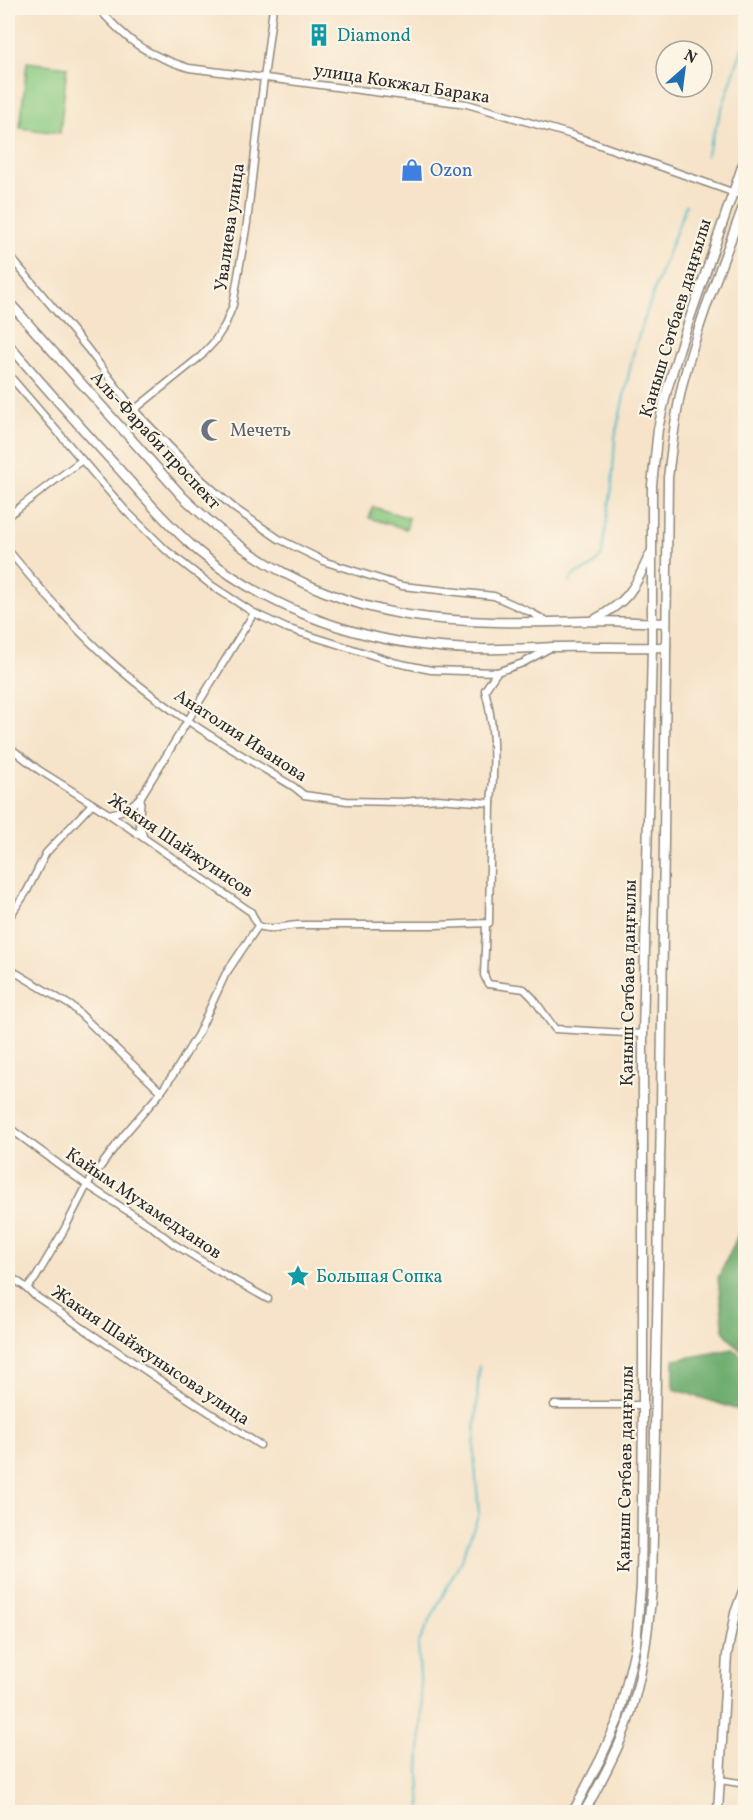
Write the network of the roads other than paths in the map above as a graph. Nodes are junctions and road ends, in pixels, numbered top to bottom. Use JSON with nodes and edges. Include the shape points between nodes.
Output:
{"nodes":[{"id":1,"x":98,"y":8,"type":"edge"},
{"id":2,"x":273,"y":8,"type":"edge"},
{"id":3,"x":264,"y":78,"type":"junction"},
{"id":4,"x":746,"y":156,"type":"edge"},
{"id":5,"x":732,"y":192,"type":"junction"},
{"id":6,"x":746,"y":198,"type":"edge"},
{"id":7,"x":8,"y":254,"type":"edge"},
{"id":8,"x":8,"y":302,"type":"edge"},
{"id":9,"x":8,"y":344,"type":"edge"},
{"id":10,"x":8,"y":374,"type":"edge"},
{"id":11,"x":134,"y":410,"type":"junction"},
{"id":12,"x":82,"y":460,"type":"junction"},
{"id":13,"x":8,"y":516,"type":"edge"},
{"id":14,"x":8,"y":550,"type":"edge"},
{"id":15,"x":651,"y":550,"type":"junction"},
{"id":16,"x":254,"y":613,"type":"junction"},
{"id":17,"x":591,"y":621,"type":"junction"},
{"id":18,"x":548,"y":623,"type":"junction"},
{"id":19,"x":651,"y":623,"type":"junction"},
{"id":20,"x":666,"y":623,"type":"junction"},
{"id":21,"x":553,"y":647,"type":"junction"},
{"id":22,"x":666,"y":647,"type":"junction"},
{"id":23,"x":652,"y":648,"type":"junction"},
{"id":24,"x":496,"y":672,"type":"junction"},
{"id":25,"x":186,"y":721,"type":"junction"},
{"id":26,"x":8,"y":746,"type":"edge"},
{"id":27,"x":142,"y":795,"type":"junction"},
{"id":28,"x":491,"y":803,"type":"junction"},
{"id":29,"x":92,"y":804,"type":"junction"},
{"id":30,"x":109,"y":813,"type":"junction"},
{"id":31,"x":143,"y":836,"type":"junction"},
{"id":32,"x":8,"y":919,"type":"edge"},
{"id":33,"x":487,"y":923,"type":"junction"},
{"id":34,"x":258,"y":926,"type":"junction"},
{"id":35,"x":8,"y":968,"type":"edge"},
{"id":36,"x":643,"y":1034,"type":"junction"},
{"id":37,"x":161,"y":1092,"type":"junction"},
{"id":38,"x":8,"y":1127,"type":"edge"},
{"id":39,"x":87,"y":1185,"type":"junction"},
{"id":40,"x":8,"y":1275,"type":"edge"},
{"id":41,"x":27,"y":1288,"type":"junction"},
{"id":42,"x":268,"y":1299,"type":"dead end"},
{"id":43,"x":554,"y":1405,"type":"dead end"},
{"id":44,"x":643,"y":1405,"type":"junction"},
{"id":45,"x":260,"y":1444,"type":"dead end"},
{"id":46,"x":746,"y":1583,"type":"edge"},
{"id":47,"x":720,"y":1780,"type":"junction"},
{"id":48,"x":746,"y":1784,"type":"edge"},
{"id":49,"x":573,"y":1812,"type":"edge"},
{"id":50,"x":584,"y":1812,"type":"edge"},
{"id":51,"x":718,"y":1812,"type":"edge"}],
"edges":[{"from":1,"to":3,"type":"street","name":"улица Кокжал Барака","via":[[139,48],[161,59],[189,68]]},
{"from":2,"to":3,"type":"street","name":"Увалиева улица"},
{"from":3,"to":5,"type":"street","name":"улица Кокжал Барака","via":[[467,104],[569,134]]},
{"from":3,"to":11,"type":"street","name":"Увалиева улица","via":[[233,305],[225,325],[201,356]]},
{"from":4,"to":5,"type":"main road","name":"Қаныш Сәтбаев даңғылы"},
{"from":5,"to":6,"type":"street","name":"улица Кокжал Барака"},
{"from":5,"to":15,"type":"main road","name":"Қаныш Сәтбаев даңғылы","via":[[680,347],[658,429]]},
{"from":6,"to":20,"type":"main road","name":"Қаныш Сәтбаев даңғылы","via":[[683,381],[674,426],[668,478]]},
{"from":7,"to":11,"type":"street"},
{"from":8,"to":18,"type":"main road","name":"Аль-Фараби проспект","via":[[182,496],[213,525],[256,556],[318,589],[375,608],[445,620]]},
{"from":9,"to":21,"type":"main road","via":[[166,521],[198,551],[259,593],[323,622],[397,641],[468,650]]},
{"from":10,"to":12,"type":"street"},
{"from":11,"to":18,"type":"street","via":[[234,508],[300,550],[402,586],[494,596]]},
{"from":12,"to":13,"type":"street"},
{"from":12,"to":16,"type":"street","via":[[166,550]]},
{"from":14,"to":25,"type":"street","name":"Анатолия Иванова","via":[[68,620],[118,668]]},
{"from":15,"to":17,"type":"main road","via":[[627,597]]},
{"from":15,"to":19,"type":"main road","name":"Қаныш Сәтбаев даңғылы"},
{"from":16,"to":24,"type":"street","via":[[286,628],[398,663],[431,670]]},
{"from":16,"to":25,"type":"street"},
{"from":17,"to":18,"type":"main road","name":"Аль-Фараби проспект"},
{"from":17,"to":19,"type":"main road","name":"Аль-Фараби проспект"},
{"from":19,"to":20,"type":"main road","name":"Аль-Фараби проспект"},
{"from":19,"to":23,"type":"main road","name":"Қаныш Сәтбаев даңғылы"},
{"from":20,"to":22,"type":"main road","name":"Қаныш Сәтбаев даңғылы"},
{"from":21,"to":23,"type":"main road"},
{"from":21,"to":24,"type":"street"},
{"from":22,"to":23,"type":"main road"},
{"from":22,"to":50,"type":"main road","name":"Қаныш Сәтбаев даңғылы","via":[[652,1588],[647,1645],[627,1723]]},
{"from":23,"to":36,"type":"main road","name":"Қаныш Сәтбаев даңғылы"},
{"from":24,"to":28,"type":"street","via":[[484,690],[489,705],[493,759]]},
{"from":25,"to":27,"type":"street"},
{"from":25,"to":28,"type":"street","name":"Анатолия Иванова","via":[[304,795],[347,801],[437,799]]},
{"from":26,"to":29,"type":"street","name":"Жакия Шайжунисов"},
{"from":27,"to":30,"type":"street","via":[[123,811]]},
{"from":27,"to":31,"type":"street","via":[[139,823]]},
{"from":28,"to":33,"type":"street"},
{"from":29,"to":30,"type":"street","name":"Жакия Шайжунисов"},
{"from":29,"to":32,"type":"street","via":[[46,853]]},
{"from":30,"to":31,"type":"street","name":"Жакия Шайжунисов"},
{"from":31,"to":34,"type":"street","name":"Жакия Шайжунисов","via":[[251,912]]},
{"from":33,"to":34,"type":"street","via":[[298,925],[269,929]]},
{"from":33,"to":36,"type":"street","via":[[484,975],[488,984],[524,989],[555,1029]]},
{"from":34,"to":37,"type":"street","name":"Жакия Шайжунысова улица","via":[[225,975],[198,1034]]},
{"from":35,"to":37,"type":"street","via":[[73,1007]]},
{"from":36,"to":44,"type":"main road","name":"Қаныш Сәтбаев даңғылы"},
{"from":37,"to":39,"type":"street","name":"Жакия Шайжунысова улица"},
{"from":38,"to":39,"type":"street","name":"Кайым Мухамедханов"},
{"from":39,"to":41,"type":"street","name":"Жакия Шайжунысова улица"},
{"from":39,"to":42,"type":"street","name":"Кайым Мухамедханов","via":[[174,1244]]},
{"from":40,"to":41,"type":"street"},
{"from":41,"to":45,"type":"street","name":"Жакия Шайжунысова улица"},
{"from":43,"to":44,"type":"street"},
{"from":44,"to":49,"type":"main road","name":"Қаныш Сәтбаев даңғылы","via":[[641,1585],[636,1644],[618,1720]]},
{"from":46,"to":47,"type":"main road","via":[[727,1655]]},
{"from":47,"to":48,"type":"street"},
{"from":47,"to":51,"type":"main road"}]}
